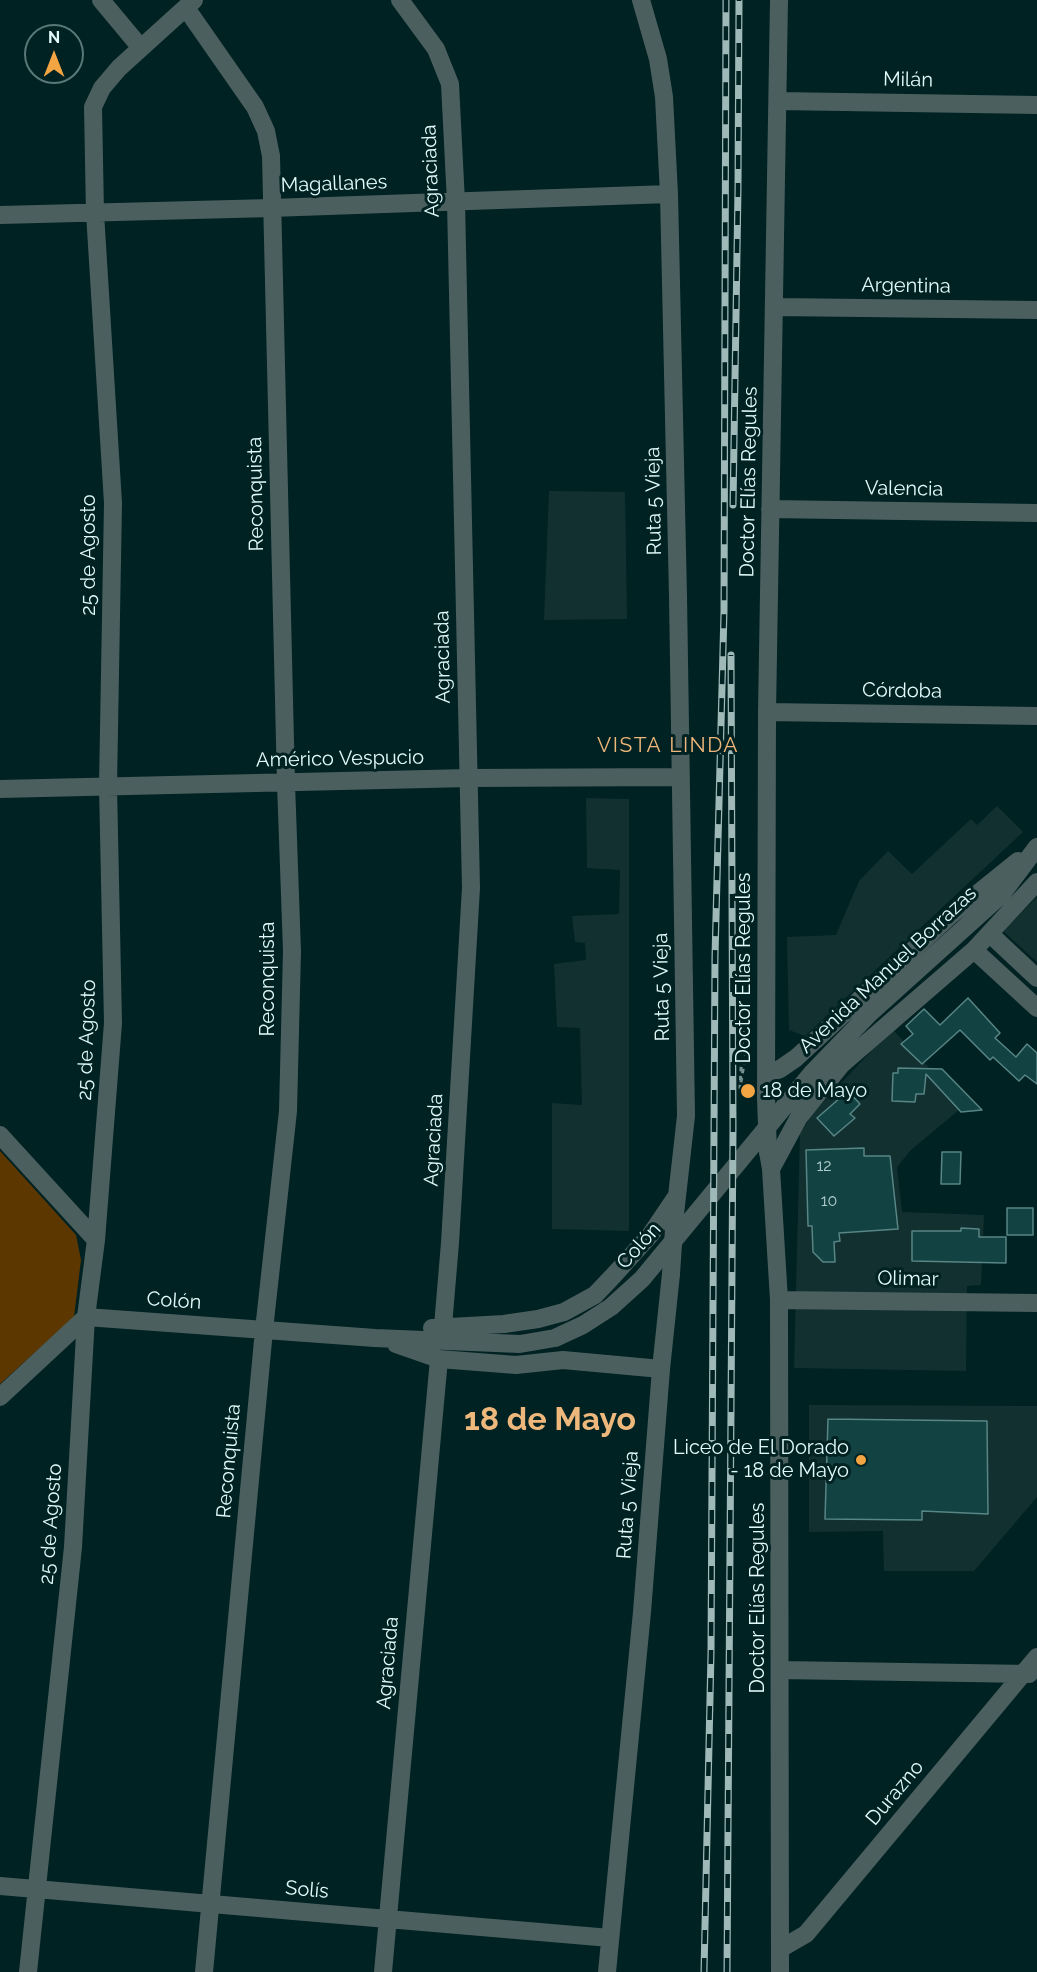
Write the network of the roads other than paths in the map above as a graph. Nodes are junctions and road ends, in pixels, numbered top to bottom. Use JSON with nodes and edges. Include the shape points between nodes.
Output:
{"nodes":[{"id":1,"x":101,"y":0,"type":"edge"},
{"id":2,"x":400,"y":0,"type":"edge"},
{"id":3,"x":641,"y":0,"type":"edge"},
{"id":4,"x":779,"y":0,"type":"edge"},
{"id":5,"x":190,"y":4,"type":"edge"},
{"id":6,"x":141,"y":48,"type":"junction"},
{"id":7,"x":778,"y":101,"type":"junction"},
{"id":8,"x":1037,"y":105,"type":"edge"},
{"id":9,"x":669,"y":194,"type":"junction"},
{"id":10,"x":456,"y":202,"type":"junction"},
{"id":11,"x":271,"y":208,"type":"junction"},
{"id":12,"x":95,"y":213,"type":"junction"},
{"id":13,"x":0,"y":215,"type":"edge"},
{"id":14,"x":775,"y":307,"type":"junction"},
{"id":15,"x":1037,"y":310,"type":"edge"},
{"id":16,"x":770,"y":509,"type":"junction"},
{"id":17,"x":1037,"y":513,"type":"edge"},
{"id":18,"x":767,"y":712,"type":"junction"},
{"id":19,"x":1037,"y":716,"type":"edge"},
{"id":20,"x":681,"y":777,"type":"junction"},
{"id":21,"x":469,"y":778,"type":"junction"},
{"id":22,"x":286,"y":783,"type":"junction"},
{"id":23,"x":108,"y":786,"type":"junction"},
{"id":24,"x":0,"y":789,"type":"edge"},
{"id":25,"x":1037,"y":847,"type":"edge"},
{"id":26,"x":1037,"y":873,"type":"edge"},
{"id":27,"x":1037,"y":882,"type":"edge"},
{"id":28,"x":1001,"y":895,"type":"junction"},
{"id":29,"x":990,"y":934,"type":"junction"},
{"id":30,"x":974,"y":950,"type":"junction"},
{"id":31,"x":1037,"y":978,"type":"edge"},
{"id":32,"x":1037,"y":1008,"type":"edge"},
{"id":33,"x":767,"y":1074,"type":"junction"},
{"id":34,"x":0,"y":1135,"type":"edge"},
{"id":35,"x":769,"y":1161,"type":"junction"},
{"id":36,"x":717,"y":1190,"type":"joint"},
{"id":37,"x":677,"y":1195,"type":"junction"},
{"id":38,"x":96,"y":1240,"type":"junction"},
{"id":39,"x":779,"y":1300,"type":"junction"},
{"id":40,"x":1037,"y":1303,"type":"edge"},
{"id":41,"x":86,"y":1317,"type":"junction"},
{"id":42,"x":443,"y":1326,"type":"junction"},
{"id":43,"x":264,"y":1330,"type":"junction"},
{"id":44,"x":375,"y":1338,"type":"junction"},
{"id":45,"x":439,"y":1359,"type":"junction"},
{"id":46,"x":661,"y":1369,"type":"junction"},
{"id":47,"x":0,"y":1397,"type":"edge"},
{"id":48,"x":1037,"y":1657,"type":"edge"},
{"id":49,"x":781,"y":1670,"type":"junction"},
{"id":50,"x":1030,"y":1674,"type":"edge"},
{"id":51,"x":0,"y":1886,"type":"edge"},
{"id":52,"x":36,"y":1889,"type":"junction"},
{"id":53,"x":211,"y":1904,"type":"junction"},
{"id":54,"x":388,"y":1919,"type":"junction"},
{"id":55,"x":610,"y":1938,"type":"junction"},
{"id":56,"x":780,"y":1949,"type":"junction"},
{"id":57,"x":27,"y":1972,"type":"edge"},
{"id":58,"x":204,"y":1972,"type":"edge"},
{"id":59,"x":383,"y":1972,"type":"edge"},
{"id":60,"x":607,"y":1972,"type":"edge"},
{"id":61,"x":780,"y":1972,"type":"edge"}],
"edges":[{"from":1,"to":6,"type":"street"},
{"from":2,"to":10,"type":"street","name":"Agraciada","via":[[436,49],[450,84]]},
{"from":3,"to":9,"type":"street","name":"Ruta 5 Vieja","via":[[663,88]]},
{"from":4,"to":7,"type":"street","name":"Doctor Elías Regules"},
{"from":5,"to":6,"type":"street"},
{"from":5,"to":11,"type":"street","name":"Reconquista","via":[[266,131],[272,156]]},
{"from":6,"to":12,"type":"street","name":"25 de Agosto","via":[[102,88],[93,107]]},
{"from":7,"to":8,"type":"street","name":"Milán"},
{"from":7,"to":14,"type":"street","name":"Doctor Elías Regules"},
{"from":9,"to":10,"type":"street","name":"Magallanes"},
{"from":9,"to":20,"type":"street","name":"Ruta 5 Vieja"},
{"from":10,"to":11,"type":"street","name":"Magallanes"},
{"from":10,"to":21,"type":"street","name":"Agraciada"},
{"from":11,"to":12,"type":"street","name":"Magallanes"},
{"from":11,"to":22,"type":"street","name":"Reconquista"},
{"from":12,"to":13,"type":"street","name":"Magallanes"},
{"from":12,"to":23,"type":"street","name":"25 de Agosto","via":[[113,503]]},
{"from":14,"to":15,"type":"street","name":"Argentina"},
{"from":14,"to":16,"type":"street","name":"Doctor Elías Regules"},
{"from":16,"to":17,"type":"street","name":"Valencia"},
{"from":16,"to":18,"type":"street","name":"Doctor Elías Regules"},
{"from":18,"to":19,"type":"street","name":"Córdoba"},
{"from":18,"to":33,"type":"street","name":"Doctor Elías Regules"},
{"from":20,"to":21,"type":"street","name":"Américo Vespucio"},
{"from":20,"to":37,"type":"street","name":"Ruta 5 Vieja","via":[[686,1116]]},
{"from":21,"to":22,"type":"street","name":"Américo Vespucio"},
{"from":21,"to":42,"type":"street","name":"Agraciada","via":[[471,888]]},
{"from":22,"to":23,"type":"street","name":"Américo Vespucio"},
{"from":22,"to":43,"type":"street","name":"Reconquista","via":[[292,951],[288,1111]]},
{"from":23,"to":24,"type":"street","name":"Américo Vespucio"},
{"from":23,"to":38,"type":"street","name":"25 de Agosto","via":[[113,1023]]},
{"from":25,"to":28,"type":"street","name":"Avenida Manuel Borrazas"},
{"from":25,"to":33,"type":"street","name":"Avenida Manuel Borrazas","via":[[951,915],[796,1058]]},
{"from":26,"to":28,"type":"street","name":"Avenida Manuel Borrazas"},
{"from":27,"to":29,"type":"street","name":"Avenida Manuel Borrazas"},
{"from":28,"to":36,"type":"street","name":"Avenida Manuel Borrazas","via":[[870,1013],[812,1072]]},
{"from":29,"to":30,"type":"street","name":"Avenida Manuel Borrazas"},
{"from":29,"to":31,"type":"street"},
{"from":30,"to":32,"type":"street"},
{"from":30,"to":35,"type":"street","name":"Avenida Manuel Borrazas","via":[[841,1065]]},
{"from":33,"to":35,"type":"street","name":"Doctor Elías Regules","bridge":true},
{"from":34,"to":38,"type":"street"},
{"from":35,"to":39,"type":"street","name":"Doctor Elías Regules"},
{"from":36,"to":44,"type":"street","name":"Colón","via":[[635,1286],[583,1325],[555,1338],[520,1344]]},
{"from":37,"to":42,"type":"street","name":"Colón","via":[[651,1234],[595,1295],[564,1312],[538,1320]]},
{"from":37,"to":46,"type":"street","name":"Ruta 5 Vieja","bridge":true},
{"from":38,"to":41,"type":"street","name":"25 de Agosto"},
{"from":39,"to":40,"type":"street","name":"Olimar"},
{"from":39,"to":49,"type":"street","name":"Doctor Elías Regules"},
{"from":41,"to":43,"type":"street","name":"Colón"},
{"from":41,"to":47,"type":"street"},
{"from":41,"to":52,"type":"street","name":"25 de Agosto","via":[[73,1547]]},
{"from":42,"to":44,"type":"street","name":"Colón"},
{"from":43,"to":44,"type":"street","name":"Colón"},
{"from":43,"to":53,"type":"street","name":"Reconquista"},
{"from":44,"to":45,"type":"street","name":"Colón"},
{"from":45,"to":46,"type":"street","name":"Colón","via":[[516,1365],[563,1360]]},
{"from":45,"to":54,"type":"street","name":"Agraciada"},
{"from":46,"to":55,"type":"street","name":"Ruta 5 Vieja"},
{"from":48,"to":50,"type":"street","name":"Durazno"},
{"from":49,"to":50,"type":"street"},
{"from":49,"to":56,"type":"street","name":"Doctor Elías Regules"},
{"from":50,"to":56,"type":"street","name":"Durazno","via":[[806,1934]]},
{"from":51,"to":52,"type":"street","name":"Solís"},
{"from":52,"to":53,"type":"street","name":"Solís"},
{"from":52,"to":57,"type":"street","name":"25 de Agosto"},
{"from":53,"to":54,"type":"street","name":"Solís"},
{"from":53,"to":58,"type":"street","name":"Reconquista"},
{"from":54,"to":55,"type":"street","name":"Solís"},
{"from":54,"to":59,"type":"street","name":"Agraciada"},
{"from":55,"to":60,"type":"street","name":"Ruta 5 Vieja"},
{"from":56,"to":61,"type":"street","name":"Doctor Elías Regules"}]}
